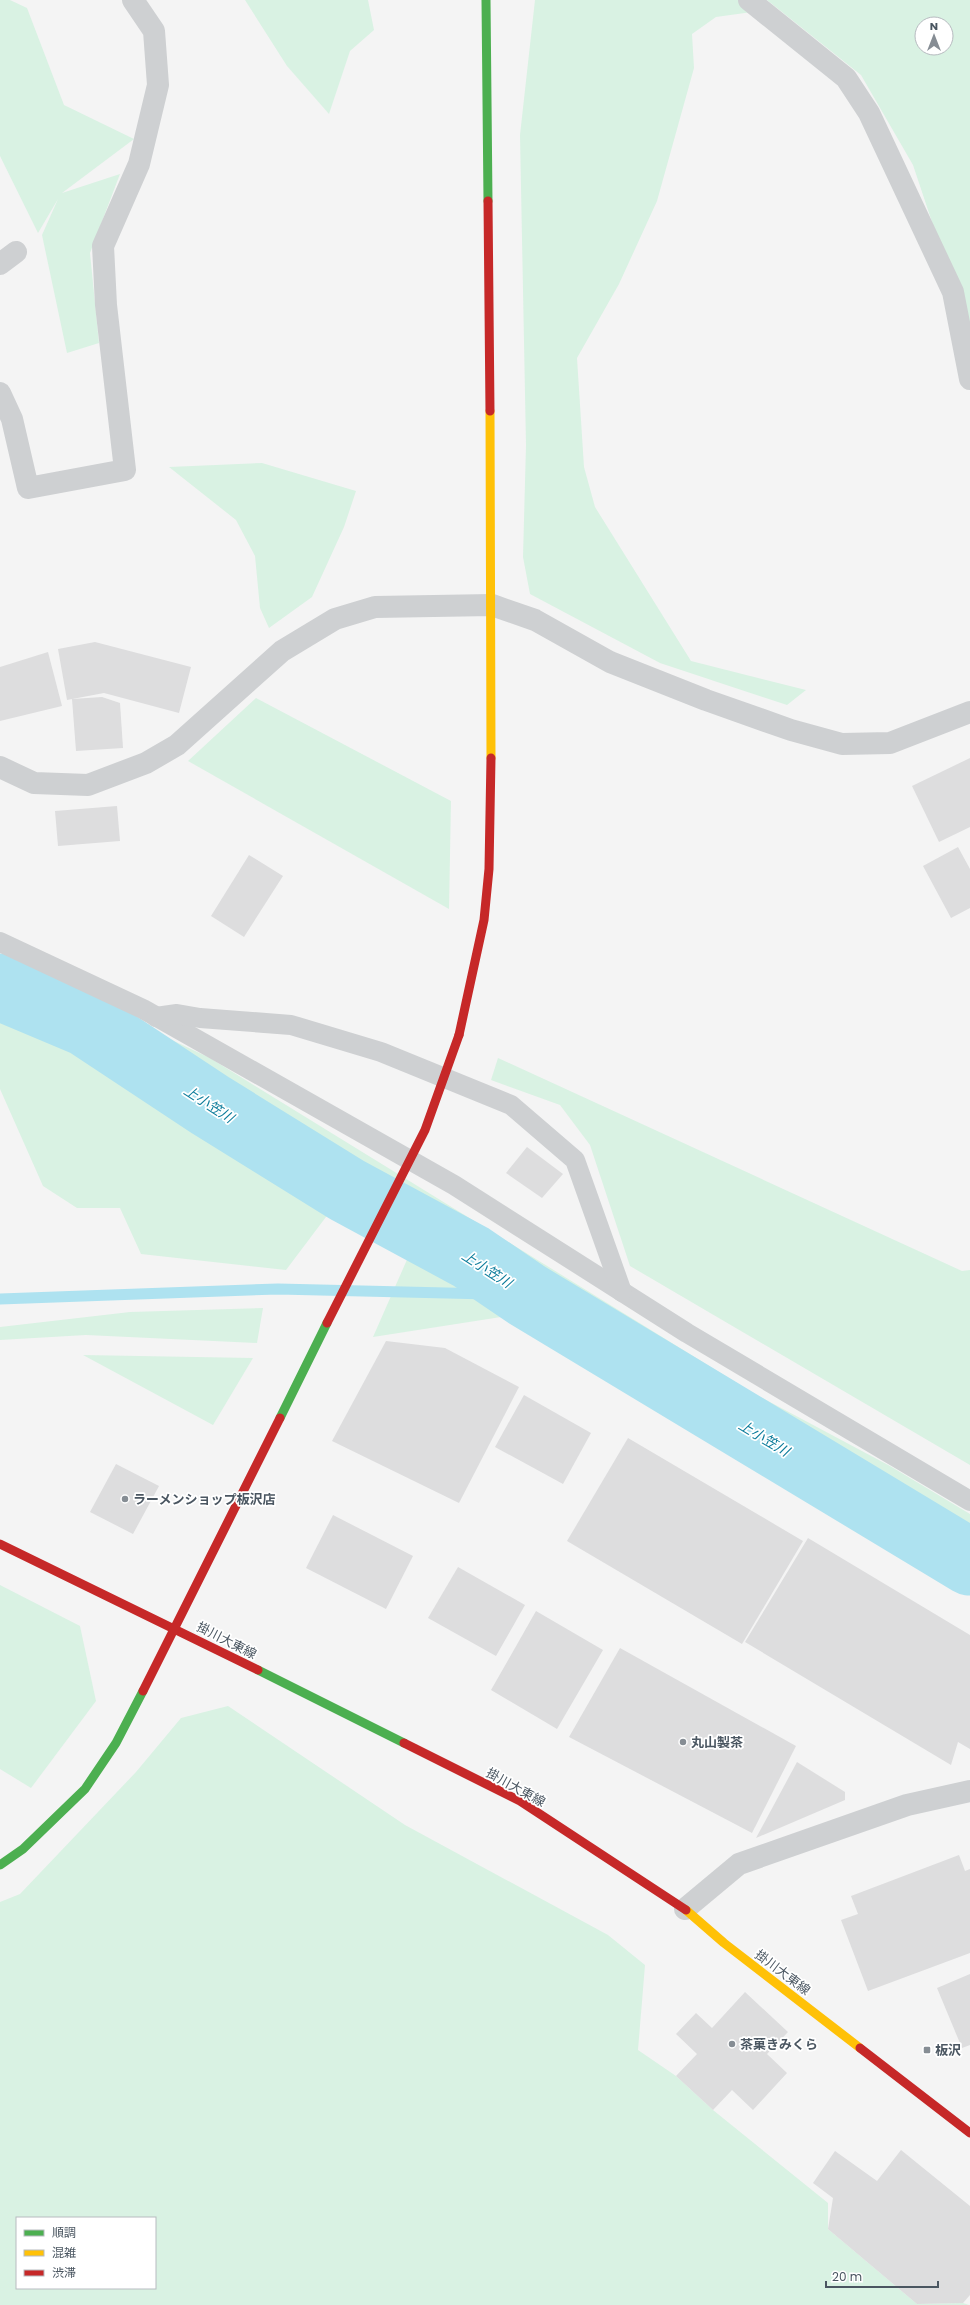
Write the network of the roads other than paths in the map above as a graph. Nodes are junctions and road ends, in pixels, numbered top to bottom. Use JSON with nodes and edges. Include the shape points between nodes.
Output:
{"nodes":[{"id":1,"x":133,"y":0,"type":"edge"},
{"id":2,"x":486,"y":0,"type":"edge"},
{"id":3,"x":749,"y":0,"type":"edge"},
{"id":4,"x":970,"y":379,"type":"edge"},
{"id":5,"x":0,"y":393,"type":"edge"},
{"id":6,"x":492,"y":605,"type":"junction"},
{"id":7,"x":970,"y":712,"type":"edge"},
{"id":8,"x":0,"y":767,"type":"edge"},
{"id":9,"x":0,"y":942,"type":"edge"},
{"id":10,"x":156,"y":1017,"type":"junction"},
{"id":11,"x":622,"y":1292,"type":"junction"},
{"id":12,"x":970,"y":1501,"type":"edge"},
{"id":13,"x":0,"y":1544,"type":"edge"},
{"id":14,"x":175,"y":1628,"type":"junction"},
{"id":15,"x":970,"y":1791,"type":"edge"},
{"id":16,"x":0,"y":1865,"type":"edge"},
{"id":17,"x":684,"y":1909,"type":"junction"},
{"id":18,"x":970,"y":2133,"type":"edge"}],
"edges":[{"from":1,"to":5,"type":"street","via":[[154,32],[158,85],[139,164],[103,246],[106,305],[125,470],[28,488],[12,418]]},
{"from":2,"to":6,"type":"street"},
{"from":3,"to":4,"type":"street","via":[[846,78],[869,113],[953,292]]},
{"from":6,"to":7,"type":"street","via":[[535,620],[610,662],[791,730],[842,744],[890,743]]},
{"from":6,"to":8,"type":"street","via":[[375,607],[335,619],[282,651],[177,745],[146,763],[88,785],[34,783]]},
{"from":6,"to":14,"type":"street","bridge":true,"via":[[488,869],[484,920],[459,1035],[425,1130]]},
{"from":9,"to":10,"type":"lane"},
{"from":10,"to":11,"type":"lane","via":[[454,1185]]},
{"from":10,"to":11,"type":"lane","via":[[177,1014],[292,1025],[381,1052],[511,1105],[576,1160]]},
{"from":11,"to":12,"type":"lane"},
{"from":13,"to":14,"type":"street","name":"掛川大東線"},
{"from":14,"to":16,"type":"street","via":[[116,1742],[85,1789],[23,1849]]},
{"from":14,"to":17,"type":"street","name":"掛川大東線","via":[[520,1801]]},
{"from":15,"to":17,"type":"street","via":[[907,1806],[739,1864]]},
{"from":17,"to":18,"type":"street","name":"掛川大東線","via":[[724,1943]]}]}
